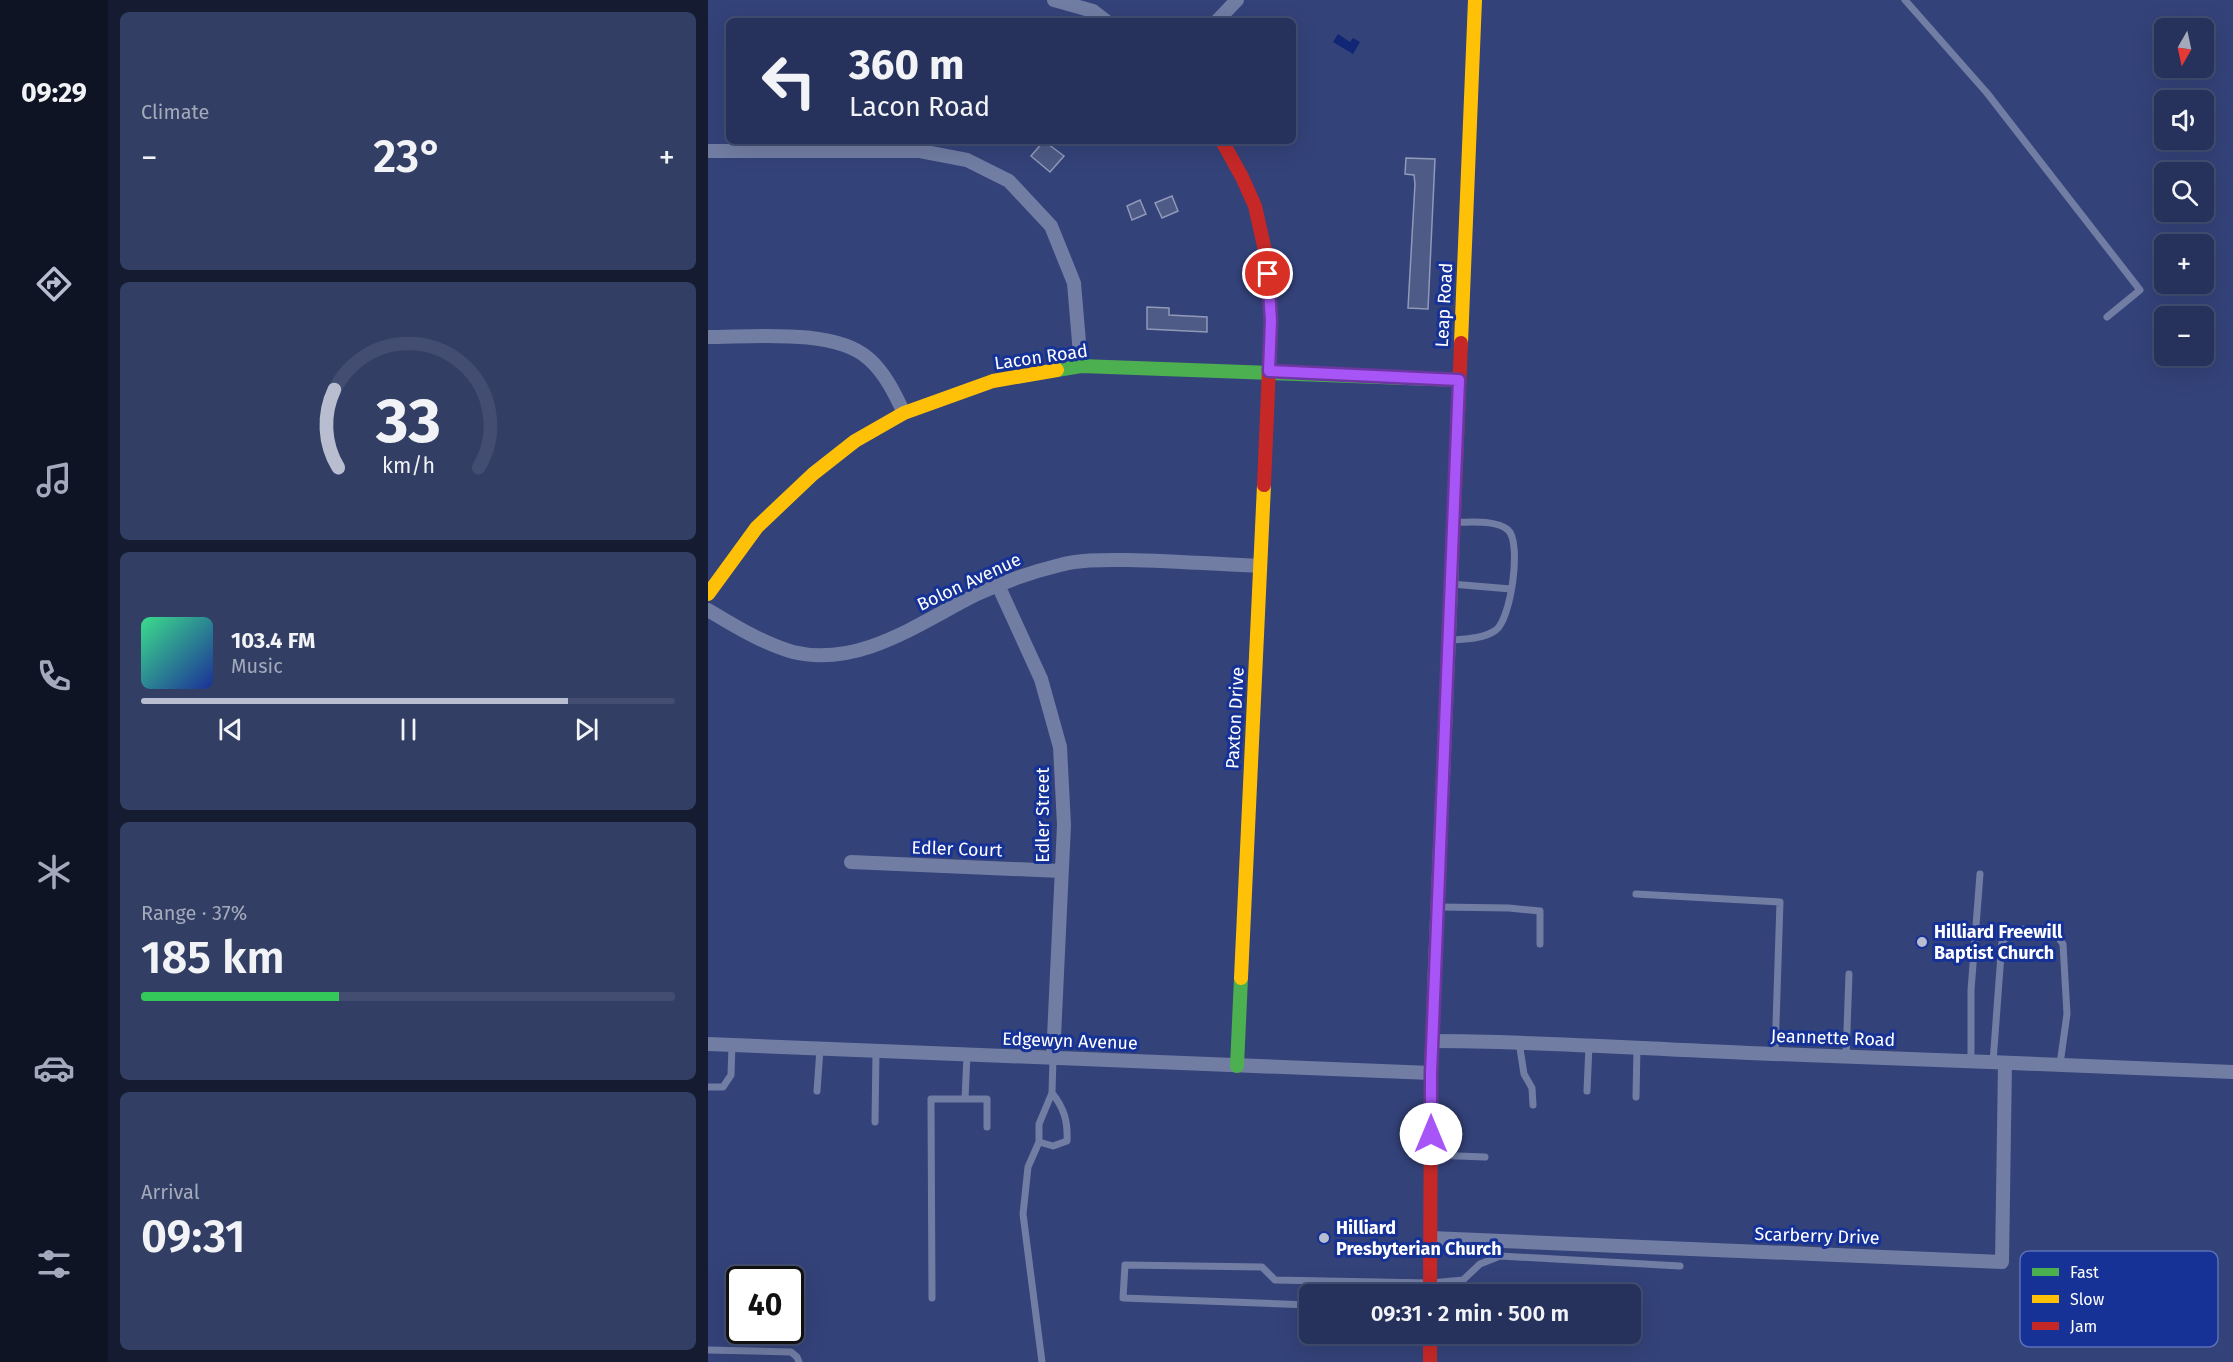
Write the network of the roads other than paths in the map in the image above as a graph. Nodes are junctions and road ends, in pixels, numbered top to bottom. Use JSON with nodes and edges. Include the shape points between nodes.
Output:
{"nodes":[{"id":1,"x":1054,"y":0,"type":"edge"},
{"id":2,"x":1237,"y":0,"type":"edge"},
{"id":3,"x":1475,"y":0,"type":"edge"},
{"id":4,"x":1905,"y":0,"type":"edge"},
{"id":5,"x":1102,"y":18,"type":"edge"},
{"id":6,"x":1220,"y":18,"type":"edge"},
{"id":7,"x":1224,"y":144,"type":"edge"},
{"id":8,"x":708,"y":151,"type":"edge"},
{"id":9,"x":2107,"y":317,"type":"dead end"},
{"id":10,"x":708,"y":337,"type":"edge"},
{"id":11,"x":1081,"y":366,"type":"junction"},
{"id":12,"x":1269,"y":371,"type":"junction"},
{"id":13,"x":1459,"y":380,"type":"junction"},
{"id":14,"x":903,"y":413,"type":"junction"},
{"id":15,"x":1454,"y":522,"type":"junction"},
{"id":16,"x":1259,"y":566,"type":"junction"},
{"id":17,"x":1451,"y":584,"type":"junction"},
{"id":18,"x":998,"y":585,"type":"junction"},
{"id":19,"x":1512,"y":589,"type":"junction"},
{"id":20,"x":708,"y":594,"type":"edge"},
{"id":21,"x":708,"y":610,"type":"edge"},
{"id":22,"x":1449,"y":640,"type":"junction"},
{"id":23,"x":851,"y":862,"type":"dead end"},
{"id":24,"x":1061,"y":871,"type":"junction"},
{"id":25,"x":1980,"y":874,"type":"dead end"},
{"id":26,"x":1636,"y":894,"type":"dead end"},
{"id":27,"x":1438,"y":906,"type":"junction"},
{"id":28,"x":1540,"y":944,"type":"dead end"},
{"id":29,"x":1849,"y":974,"type":"dead end"},
{"id":30,"x":1432,"y":1041,"type":"junction"},
{"id":31,"x":1519,"y":1042,"type":"junction"},
{"id":32,"x":708,"y":1044,"type":"edge"},
{"id":33,"x":732,"y":1045,"type":"junction"},
{"id":34,"x":1589,"y":1045,"type":"junction"},
{"id":35,"x":1637,"y":1047,"type":"junction"},
{"id":36,"x":820,"y":1049,"type":"junction"},
{"id":37,"x":876,"y":1051,"type":"junction"},
{"id":38,"x":1775,"y":1054,"type":"junction"},
{"id":39,"x":967,"y":1055,"type":"junction"},
{"id":40,"x":1846,"y":1057,"type":"junction"},
{"id":41,"x":1053,"y":1058,"type":"junction"},
{"id":42,"x":1971,"y":1062,"type":"junction"},
{"id":43,"x":1999,"y":1063,"type":"junction"},
{"id":44,"x":2060,"y":1064,"type":"junction"},
{"id":45,"x":1238,"y":1066,"type":"junction"},
{"id":46,"x":2233,"y":1072,"type":"edge"},
{"id":47,"x":1431,"y":1073,"type":"junction"},
{"id":48,"x":708,"y":1087,"type":"edge"},
{"id":49,"x":817,"y":1091,"type":"dead end"},
{"id":50,"x":1587,"y":1091,"type":"dead end"},
{"id":51,"x":1052,"y":1093,"type":"junction"},
{"id":52,"x":1636,"y":1097,"type":"dead end"},
{"id":53,"x":965,"y":1099,"type":"junction"},
{"id":54,"x":1533,"y":1105,"type":"dead end"},
{"id":55,"x":875,"y":1122,"type":"dead end"},
{"id":56,"x":987,"y":1127,"type":"dead end"},
{"id":57,"x":1039,"y":1142,"type":"junction"},
{"id":58,"x":1431,"y":1155,"type":"junction"},
{"id":59,"x":1485,"y":1158,"type":"dead end"},
{"id":60,"x":1431,"y":1238,"type":"junction"},
{"id":61,"x":1680,"y":1266,"type":"dead end"},
{"id":62,"x":1366,"y":1283,"type":"joint"},
{"id":63,"x":1377,"y":1284,"type":"edge"},
{"id":64,"x":1430,"y":1284,"type":"edge"},
{"id":65,"x":1448,"y":1284,"type":"edge"},
{"id":66,"x":932,"y":1298,"type":"dead end"},
{"id":67,"x":1299,"y":1305,"type":"edge"},
{"id":68,"x":1430,"y":1344,"type":"edge"},
{"id":69,"x":708,"y":1350,"type":"edge"},
{"id":70,"x":799,"y":1362,"type":"edge"},
{"id":71,"x":1042,"y":1362,"type":"edge"},
{"id":72,"x":1430,"y":1362,"type":"edge"}],
"edges":[{"from":1,"to":5,"type":"street","via":[[1093,11]]},
{"from":2,"to":6,"type":"street"},
{"from":3,"to":13,"type":"street","name":"Leap Road"},
{"from":4,"to":9,"type":"lane","via":[[1987,93],[2140,290]]},
{"from":7,"to":12,"type":"street","name":"Paxton Drive","via":[[1258,216],[1268,274]]},
{"from":8,"to":11,"type":"street","via":[[920,151],[967,159],[1009,181],[1052,226],[1074,282]]},
{"from":10,"to":14,"type":"street","via":[[838,342],[869,358],[882,373]]},
{"from":11,"to":12,"type":"street","name":"Lacon Road"},
{"from":11,"to":14,"type":"street","name":"Lacon Road","via":[[993,381]]},
{"from":12,"to":13,"type":"street","name":"Lacon Road"},
{"from":12,"to":16,"type":"street","name":"Paxton Drive"},
{"from":13,"to":15,"type":"street","name":"Leap Road"},
{"from":14,"to":20,"type":"street","name":"Lacon Road","via":[[855,441],[813,474],[757,527]]},
{"from":15,"to":17,"type":"street","name":"Leap Road"},
{"from":15,"to":19,"type":"lane","via":[[1502,526],[1510,532],[1514,544]]},
{"from":16,"to":18,"type":"street","name":"Bolon Avenue","via":[[1095,560],[1063,564]]},
{"from":16,"to":45,"type":"street","name":"Paxton Drive"},
{"from":17,"to":19,"type":"lane"},
{"from":17,"to":22,"type":"street","name":"Leap Road"},
{"from":18,"to":21,"type":"street","name":"Bolon Avenue","via":[[903,633],[851,653],[793,651]]},
{"from":18,"to":24,"type":"street","name":"Edler Street","via":[[1041,679],[1060,747],[1064,825]]},
{"from":19,"to":22,"type":"lane","via":[[1506,616],[1497,629],[1478,638]]},
{"from":22,"to":27,"type":"street","name":"Leap Road"},
{"from":23,"to":24,"type":"street","name":"Edler Court"},
{"from":24,"to":41,"type":"street","name":"Edler Street"},
{"from":25,"to":42,"type":"lane","via":[[1971,990]]},
{"from":26,"to":38,"type":"lane","via":[[1780,902]]},
{"from":27,"to":28,"type":"lane","via":[[1540,911]]},
{"from":27,"to":30,"type":"street","name":"Leap Road"},
{"from":29,"to":40,"type":"lane"},
{"from":30,"to":31,"type":"street","name":"Jeannette Road"},
{"from":30,"to":47,"type":"street","name":"Leap Road"},
{"from":31,"to":34,"type":"street","name":"Jeannette Road"},
{"from":31,"to":54,"type":"lane"},
{"from":32,"to":33,"type":"street","name":"Edgewyn Avenue"},
{"from":33,"to":36,"type":"street","name":"Edgewyn Avenue"},
{"from":33,"to":48,"type":"lane","via":[[731,1075],[723,1087]]},
{"from":34,"to":35,"type":"street","name":"Jeannette Road"},
{"from":34,"to":50,"type":"lane"},
{"from":35,"to":38,"type":"street","name":"Jeannette Road"},
{"from":35,"to":52,"type":"lane"},
{"from":36,"to":37,"type":"street","name":"Edgewyn Avenue"},
{"from":36,"to":49,"type":"lane"},
{"from":37,"to":39,"type":"street","name":"Edgewyn Avenue"},
{"from":37,"to":55,"type":"lane"},
{"from":38,"to":40,"type":"street","name":"Jeannette Road"},
{"from":39,"to":41,"type":"street","name":"Edgewyn Avenue"},
{"from":39,"to":53,"type":"lane"},
{"from":40,"to":42,"type":"street","name":"Jeannette Road"},
{"from":41,"to":45,"type":"street","name":"Edgewyn Avenue"},
{"from":41,"to":51,"type":"lane"},
{"from":42,"to":43,"type":"street","name":"Jeannette Road"},
{"from":43,"to":44,"type":"street","name":"Jeannette Road"},
{"from":43,"to":44,"type":"lane","via":[[2002,941],[2022,929],[2054,932],[2064,944],[2067,1014]]},
{"from":43,"to":60,"type":"street","name":"Scarberry Drive","via":[[2002,1262]]},
{"from":44,"to":46,"type":"street","name":"Jeannette Road"},
{"from":45,"to":47,"type":"street","name":"Edgewyn Avenue"},
{"from":47,"to":58,"type":"street","name":"Leap Road"},
{"from":51,"to":57,"type":"lane","via":[[1038,1124]]},
{"from":51,"to":57,"type":"lane","via":[[1063,1107],[1067,1141],[1053,1146]]},
{"from":53,"to":56,"type":"lane","via":[[987,1100]]},
{"from":53,"to":66,"type":"lane","via":[[931,1100]]},
{"from":57,"to":71,"type":"lane","via":[[1028,1167],[1023,1214]]},
{"from":58,"to":59,"type":"lane"},
{"from":58,"to":60,"type":"street","name":"Leap Road"},
{"from":60,"to":64,"type":"street","name":"Leap Road"},
{"from":61,"to":65,"type":"lane","via":[[1500,1256],[1480,1264],[1463,1280]]},
{"from":62,"to":63,"type":"lane"},
{"from":62,"to":67,"type":"lane","via":[[1275,1280],[1262,1268],[1125,1265],[1123,1298]]},
{"from":68,"to":72,"type":"street"},
{"from":69,"to":70,"type":"lane","via":[[791,1352]]}]}
